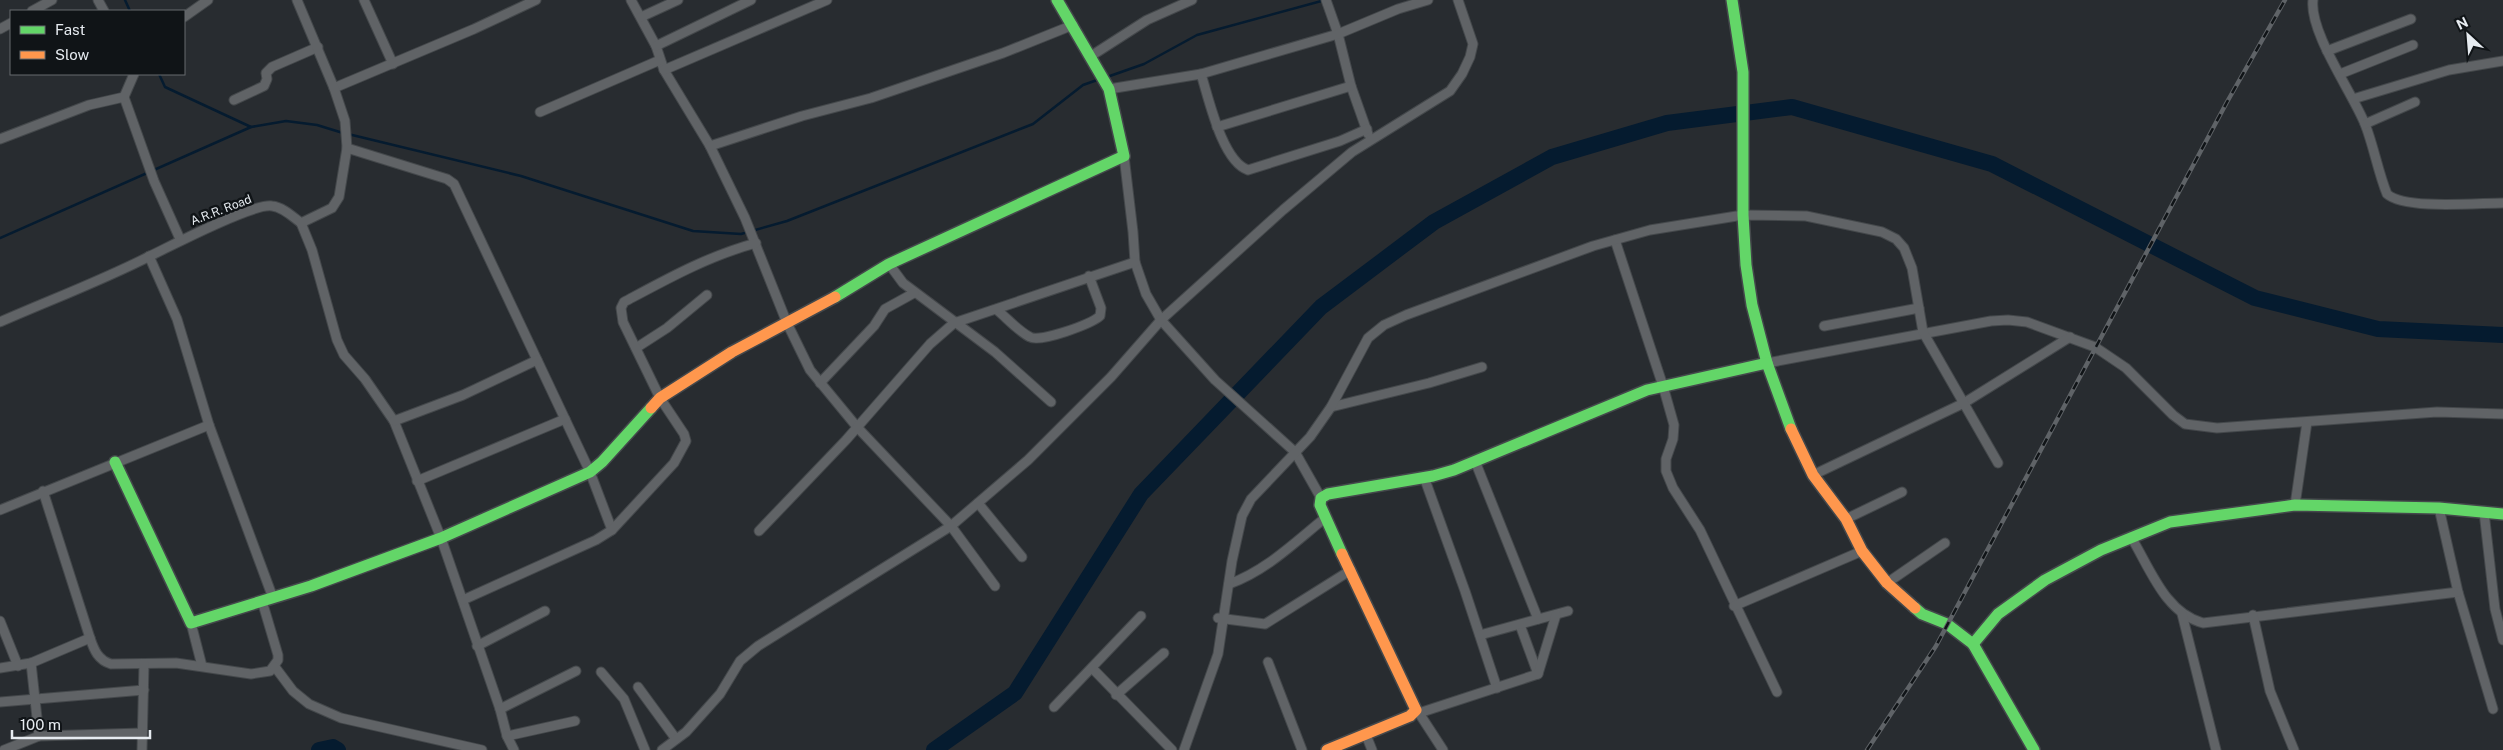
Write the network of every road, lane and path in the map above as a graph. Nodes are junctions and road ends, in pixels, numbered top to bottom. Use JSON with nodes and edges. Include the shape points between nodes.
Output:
{"nodes":[{"id":1,"x":51,"y":0,"type":"edge"},
{"id":2,"x":208,"y":0,"type":"edge"},
{"id":3,"x":297,"y":0,"type":"edge"},
{"id":4,"x":364,"y":0,"type":"edge"},
{"id":5,"x":536,"y":0,"type":"edge"},
{"id":6,"x":631,"y":0,"type":"edge"},
{"id":7,"x":678,"y":0,"type":"edge"},
{"id":8,"x":751,"y":0,"type":"edge"},
{"id":9,"x":827,"y":0,"type":"edge"},
{"id":10,"x":1057,"y":0,"type":"edge"},
{"id":11,"x":1192,"y":0,"type":"edge"},
{"id":12,"x":1428,"y":0,"type":"edge"},
{"id":13,"x":1458,"y":0,"type":"edge"},
{"id":14,"x":1732,"y":0,"type":"edge"},
{"id":15,"x":2313,"y":0,"type":"edge"},
{"id":16,"x":1328,"y":3,"type":"edge"},
{"id":17,"x":34,"y":10,"type":"edge"},
{"id":18,"x":185,"y":16,"type":"edge"},
{"id":19,"x":641,"y":16,"type":"junction"},
{"id":20,"x":2412,"y":19,"type":"dead end"},
{"id":21,"x":1073,"y":25,"type":"junction"},
{"id":22,"x":1338,"y":34,"type":"junction"},
{"id":23,"x":2413,"y":45,"type":"dead end"},
{"id":24,"x":656,"y":46,"type":"junction"},
{"id":25,"x":318,"y":47,"type":"junction"},
{"id":26,"x":2327,"y":51,"type":"junction"},
{"id":27,"x":660,"y":60,"type":"junction"},
{"id":28,"x":1093,"y":60,"type":"junction"},
{"id":29,"x":2503,"y":61,"type":"edge"},
{"id":30,"x":393,"y":64,"type":"junction"},
{"id":31,"x":664,"y":70,"type":"junction"},
{"id":32,"x":1201,"y":74,"type":"junction"},
{"id":33,"x":2340,"y":74,"type":"junction"},
{"id":34,"x":134,"y":75,"type":"edge"},
{"id":35,"x":1108,"y":86,"type":"junction"},
{"id":36,"x":1351,"y":86,"type":"junction"},
{"id":37,"x":334,"y":88,"type":"junction"},
{"id":38,"x":124,"y":97,"type":"junction"},
{"id":39,"x":2352,"y":99,"type":"junction"},
{"id":40,"x":234,"y":100,"type":"dead end"},
{"id":41,"x":2415,"y":102,"type":"dead end"},
{"id":42,"x":540,"y":112,"type":"dead end"},
{"id":43,"x":2365,"y":124,"type":"junction"},
{"id":44,"x":1217,"y":127,"type":"junction"},
{"id":45,"x":1366,"y":129,"type":"junction"},
{"id":46,"x":0,"y":139,"type":"edge"},
{"id":47,"x":1369,"y":142,"type":"junction"},
{"id":48,"x":347,"y":145,"type":"junction"},
{"id":49,"x":710,"y":146,"type":"junction"},
{"id":50,"x":1124,"y":156,"type":"junction"},
{"id":51,"x":2503,"y":203,"type":"edge"},
{"id":52,"x":1742,"y":215,"type":"junction"},
{"id":53,"x":302,"y":223,"type":"junction"},
{"id":54,"x":180,"y":239,"type":"junction"},
{"id":55,"x":755,"y":240,"type":"junction"},
{"id":56,"x":1615,"y":240,"type":"junction"},
{"id":57,"x":149,"y":256,"type":"junction"},
{"id":58,"x":1134,"y":262,"type":"junction"},
{"id":59,"x":889,"y":264,"type":"junction"},
{"id":60,"x":1089,"y":276,"type":"junction"},
{"id":61,"x":914,"y":293,"type":"junction"},
{"id":62,"x":707,"y":295,"type":"dead end"},
{"id":63,"x":1919,"y":308,"type":"junction"},
{"id":64,"x":997,"y":310,"type":"junction"},
{"id":65,"x":1161,"y":320,"type":"junction"},
{"id":66,"x":0,"y":322,"type":"edge"},
{"id":67,"x":954,"y":322,"type":"junction"},
{"id":68,"x":786,"y":323,"type":"junction"},
{"id":69,"x":1824,"y":326,"type":"dead end"},
{"id":70,"x":1923,"y":332,"type":"junction"},
{"id":71,"x":2070,"y":337,"type":"junction"},
{"id":72,"x":636,"y":348,"type":"junction"},
{"id":73,"x":537,"y":360,"type":"junction"},
{"id":74,"x":1767,"y":363,"type":"junction"},
{"id":75,"x":1482,"y":367,"type":"dead end"},
{"id":76,"x":820,"y":383,"type":"junction"},
{"id":77,"x":1663,"y":386,"type":"junction"},
{"id":78,"x":660,"y":398,"type":"junction"},
{"id":79,"x":1051,"y":402,"type":"dead end"},
{"id":80,"x":1964,"y":403,"type":"junction"},
{"id":81,"x":1331,"y":407,"type":"junction"},
{"id":82,"x":2503,"y":414,"type":"edge"},
{"id":83,"x":565,"y":419,"type":"junction"},
{"id":84,"x":394,"y":421,"type":"junction"},
{"id":85,"x":2308,"y":422,"type":"junction"},
{"id":86,"x":209,"y":425,"type":"junction"},
{"id":87,"x":857,"y":427,"type":"junction"},
{"id":88,"x":1295,"y":452,"type":"junction"},
{"id":89,"x":1475,"y":461,"type":"junction"},
{"id":90,"x":115,"y":462,"type":"junction"},
{"id":91,"x":1998,"y":463,"type":"dead end"},
{"id":92,"x":590,"y":472,"type":"junction"},
{"id":93,"x":1813,"y":475,"type":"junction"},
{"id":94,"x":1424,"y":477,"type":"junction"},
{"id":95,"x":417,"y":481,"type":"junction"},
{"id":96,"x":43,"y":491,"type":"junction"},
{"id":97,"x":1902,"y":492,"type":"dead end"},
{"id":98,"x":1321,"y":498,"type":"junction"},
{"id":99,"x":978,"y":503,"type":"junction"},
{"id":100,"x":2294,"y":504,"type":"junction"},
{"id":101,"x":2439,"y":508,"type":"junction"},
{"id":102,"x":0,"y":510,"type":"edge"},
{"id":103,"x":2484,"y":512,"type":"junction"},
{"id":104,"x":2503,"y":514,"type":"edge"},
{"id":105,"x":1325,"y":518,"type":"junction"},
{"id":106,"x":1846,"y":519,"type":"junction"},
{"id":107,"x":951,"y":526,"type":"junction"},
{"id":108,"x":612,"y":530,"type":"junction"},
{"id":109,"x":758,"y":531,"type":"dead end"},
{"id":110,"x":2131,"y":537,"type":"junction"},
{"id":111,"x":441,"y":538,"type":"junction"},
{"id":112,"x":1945,"y":543,"type":"dead end"},
{"id":113,"x":1862,"y":551,"type":"junction"},
{"id":114,"x":1022,"y":557,"type":"dead end"},
{"id":115,"x":1351,"y":570,"type":"junction"},
{"id":116,"x":1229,"y":584,"type":"junction"},
{"id":117,"x":1887,"y":584,"type":"junction"},
{"id":118,"x":995,"y":586,"type":"dead end"},
{"id":119,"x":2458,"y":592,"type":"junction"},
{"id":120,"x":268,"y":599,"type":"junction"},
{"id":121,"x":463,"y":600,"type":"junction"},
{"id":122,"x":1734,"y":606,"type":"junction"},
{"id":123,"x":545,"y":611,"type":"dead end"},
{"id":124,"x":1568,"y":611,"type":"dead end"},
{"id":125,"x":2182,"y":614,"type":"junction"},
{"id":126,"x":1556,"y":615,"type":"junction"},
{"id":127,"x":2253,"y":615,"type":"junction"},
{"id":128,"x":1141,"y":616,"type":"dead end"},
{"id":129,"x":1221,"y":618,"type":"junction"},
{"id":130,"x":1538,"y":620,"type":"junction"},
{"id":131,"x":0,"y":621,"type":"edge"},
{"id":132,"x":191,"y":623,"type":"junction"},
{"id":133,"x":1520,"y":624,"type":"junction"},
{"id":134,"x":1480,"y":635,"type":"junction"},
{"id":135,"x":90,"y":638,"type":"junction"},
{"id":136,"x":2503,"y":640,"type":"edge"},
{"id":137,"x":1974,"y":644,"type":"junction"},
{"id":138,"x":477,"y":646,"type":"junction"},
{"id":139,"x":1164,"y":653,"type":"dead end"},
{"id":140,"x":1268,"y":662,"type":"dead end"},
{"id":141,"x":31,"y":663,"type":"junction"},
{"id":142,"x":144,"y":664,"type":"junction"},
{"id":143,"x":18,"y":666,"type":"junction"},
{"id":144,"x":202,"y":666,"type":"junction"},
{"id":145,"x":275,"y":667,"type":"junction"},
{"id":146,"x":0,"y":668,"type":"edge"},
{"id":147,"x":1092,"y":668,"type":"junction"},
{"id":148,"x":576,"y":671,"type":"dead end"},
{"id":149,"x":601,"y":672,"type":"dead end"},
{"id":150,"x":1538,"y":674,"type":"junction"},
{"id":151,"x":638,"y":687,"type":"dead end"},
{"id":152,"x":1497,"y":688,"type":"junction"},
{"id":153,"x":144,"y":690,"type":"junction"},
{"id":154,"x":1777,"y":692,"type":"dead end"},
{"id":155,"x":1116,"y":695,"type":"junction"},
{"id":156,"x":36,"y":699,"type":"junction"},
{"id":157,"x":0,"y":702,"type":"edge"},
{"id":158,"x":1054,"y":707,"type":"dead end"},
{"id":159,"x":500,"y":709,"type":"junction"},
{"id":160,"x":2493,"y":709,"type":"dead end"},
{"id":161,"x":1418,"y":712,"type":"junction"},
{"id":162,"x":575,"y":721,"type":"dead end"},
{"id":163,"x":142,"y":733,"type":"junction"},
{"id":164,"x":1366,"y":735,"type":"junction"},
{"id":165,"x":39,"y":736,"type":"junction"},
{"id":166,"x":507,"y":736,"type":"junction"},
{"id":167,"x":676,"y":739,"type":"junction"},
{"id":168,"x":4,"y":750,"type":"edge"},
{"id":169,"x":142,"y":750,"type":"edge"},
{"id":170,"x":482,"y":750,"type":"edge"},
{"id":171,"x":514,"y":750,"type":"edge"},
{"id":172,"x":645,"y":750,"type":"edge"},
{"id":173,"x":662,"y":750,"type":"edge"},
{"id":174,"x":1172,"y":750,"type":"edge"},
{"id":175,"x":1184,"y":750,"type":"edge"},
{"id":176,"x":1302,"y":750,"type":"edge"},
{"id":177,"x":1327,"y":750,"type":"edge"},
{"id":178,"x":1372,"y":750,"type":"edge"},
{"id":179,"x":1443,"y":750,"type":"edge"},
{"id":180,"x":2034,"y":750,"type":"edge"},
{"id":181,"x":2216,"y":750,"type":"edge"},
{"id":182,"x":2294,"y":750,"type":"edge"}],
"edges":[{"from":1,"to":17,"type":"street"},
{"from":2,"to":18,"type":"street"},
{"from":3,"to":25,"type":"street"},
{"from":4,"to":30,"type":"street"},
{"from":5,"to":30,"type":"street"},
{"from":6,"to":19,"type":"street"},
{"from":7,"to":19,"type":"street"},
{"from":8,"to":24,"type":"street"},
{"from":9,"to":31,"type":"street"},
{"from":10,"to":21,"type":"street"},
{"from":11,"to":28,"type":"street","via":[[1147,20]]},
{"from":12,"to":22,"type":"street"},
{"from":13,"to":47,"type":"street","via":[[1473,44],[1462,74],[1450,91]]},
{"from":14,"to":52,"type":"street","via":[[1743,72]]},
{"from":15,"to":26,"type":"street","via":[[2314,19]]},
{"from":16,"to":22,"type":"street"},
{"from":19,"to":24,"type":"street"},
{"from":20,"to":26,"type":"street"},
{"from":21,"to":28,"type":"street"},
{"from":21,"to":49,"type":"street","via":[[1003,53],[871,98]]},
{"from":22,"to":32,"type":"street"},
{"from":22,"to":36,"type":"street"},
{"from":23,"to":33,"type":"street"},
{"from":24,"to":27,"type":"street"},
{"from":25,"to":37,"type":"street"},
{"from":25,"to":40,"type":"street","via":[[272,67],[266,73],[264,86]]},
{"from":26,"to":33,"type":"street"},
{"from":27,"to":31,"type":"street"},
{"from":27,"to":42,"type":"street"},
{"from":28,"to":35,"type":"street"},
{"from":29,"to":39,"type":"street","via":[[2449,70]]},
{"from":30,"to":37,"type":"street"},
{"from":31,"to":49,"type":"street"},
{"from":32,"to":35,"type":"street"},
{"from":32,"to":44,"type":"street"},
{"from":33,"to":39,"type":"street"},
{"from":34,"to":38,"type":"street"},
{"from":35,"to":50,"type":"street"},
{"from":36,"to":44,"type":"street"},
{"from":36,"to":45,"type":"street"},
{"from":37,"to":48,"type":"street","via":[[345,122]]},
{"from":38,"to":46,"type":"street","via":[[89,105]]},
{"from":38,"to":54,"type":"street","via":[[154,180]]},
{"from":39,"to":43,"type":"street"},
{"from":41,"to":43,"type":"street"},
{"from":43,"to":51,"type":"street","via":[[2383,184],[2394,200],[2410,204]]},
{"from":44,"to":45,"type":"street","via":[[1235,163],[1248,170],[1340,141]]},
{"from":45,"to":47,"type":"street"},
{"from":47,"to":65,"type":"street","via":[[1352,152],[1283,210]]},
{"from":48,"to":53,"type":"street","via":[[338,197],[332,208]]},
{"from":48,"to":73,"type":"street","via":[[454,184]]},
{"from":49,"to":55,"type":"street"},
{"from":50,"to":58,"type":"street"},
{"from":50,"to":59,"type":"street"},
{"from":52,"to":56,"type":"street","via":[[1650,230]]},
{"from":52,"to":63,"type":"street","via":[[1806,216],[1882,232],[1896,239],[1904,248],[1912,268]]},
{"from":52,"to":74,"type":"street","via":[[1752,305]]},
{"from":53,"to":54,"type":"street","name":"A.R.R. Road","via":[[281,209],[265,206]]},
{"from":53,"to":84,"type":"street","via":[[337,340],[344,355]]},
{"from":54,"to":57,"type":"street","name":"A.R.R. Road"},
{"from":55,"to":68,"type":"street"},
{"from":55,"to":72,"type":"street","via":[[694,264],[624,302],[621,315]]},
{"from":56,"to":77,"type":"street"},
{"from":56,"to":81,"type":"street","via":[[1384,325],[1368,338]]},
{"from":57,"to":66,"type":"street","name":"A.R.R. Road"},
{"from":57,"to":86,"type":"street","via":[[177,319]]},
{"from":58,"to":60,"type":"street"},
{"from":58,"to":65,"type":"street","via":[[1146,294]]},
{"from":59,"to":61,"type":"street"},
{"from":59,"to":68,"type":"street"},
{"from":60,"to":64,"type":"street"},
{"from":60,"to":64,"type":"street","via":[[1100,316],[1046,338],[1036,340],[1029,337]]},
{"from":61,"to":67,"type":"street"},
{"from":61,"to":76,"type":"street","via":[[885,309],[874,326]]},
{"from":62,"to":72,"type":"street","via":[[668,328]]},
{"from":63,"to":69,"type":"street"},
{"from":63,"to":70,"type":"street"},
{"from":64,"to":67,"type":"street"},
{"from":65,"to":88,"type":"street","via":[[1179,343]]},
{"from":65,"to":99,"type":"street","via":[[1104,384],[1028,460]]},
{"from":67,"to":79,"type":"street","via":[[996,352]]},
{"from":67,"to":87,"type":"street","via":[[930,344]]},
{"from":68,"to":76,"type":"street"},
{"from":68,"to":78,"type":"street","via":[[732,352]]},
{"from":70,"to":71,"type":"street","via":[[2008,320],[2027,322]]},
{"from":70,"to":74,"type":"street"},
{"from":70,"to":80,"type":"street"},
{"from":71,"to":80,"type":"street"},
{"from":71,"to":85,"type":"street","via":[[2095,347],[2126,368],[2185,424],[2217,428]]},
{"from":72,"to":78,"type":"street"},
{"from":73,"to":83,"type":"street"},
{"from":73,"to":84,"type":"street","via":[[463,395]]},
{"from":74,"to":77,"type":"street"},
{"from":74,"to":93,"type":"street","via":[[1797,444]]},
{"from":75,"to":81,"type":"street"},
{"from":76,"to":87,"type":"street"},
{"from":77,"to":89,"type":"street"},
{"from":77,"to":122,"type":"street","via":[[1674,425],[1666,472],[1700,530]]},
{"from":78,"to":92,"type":"street"},
{"from":78,"to":108,"type":"street","via":[[686,441],[674,463]]},
{"from":80,"to":91,"type":"street"},
{"from":80,"to":93,"type":"street"},
{"from":81,"to":88,"type":"street"},
{"from":82,"to":85,"type":"street","via":[[2438,412]]},
{"from":83,"to":92,"type":"street"},
{"from":83,"to":95,"type":"street"},
{"from":84,"to":95,"type":"street"},
{"from":85,"to":100,"type":"street"},
{"from":86,"to":90,"type":"street"},
{"from":86,"to":120,"type":"street"},
{"from":87,"to":107,"type":"street"},
{"from":87,"to":109,"type":"street"},
{"from":88,"to":98,"type":"street"},
{"from":88,"to":116,"type":"street","via":[[1251,499],[1242,516]]},
{"from":89,"to":94,"type":"street"},
{"from":89,"to":130,"type":"street"},
{"from":90,"to":96,"type":"street"},
{"from":90,"to":132,"type":"street"},
{"from":92,"to":108,"type":"street"},
{"from":92,"to":111,"type":"street"},
{"from":93,"to":106,"type":"street"},
{"from":94,"to":98,"type":"street","via":[[1328,494]]},
{"from":94,"to":134,"type":"street"},
{"from":95,"to":111,"type":"street"},
{"from":96,"to":102,"type":"street"},
{"from":96,"to":135,"type":"street"},
{"from":97,"to":106,"type":"street"},
{"from":98,"to":105,"type":"street"},
{"from":99,"to":107,"type":"street"},
{"from":99,"to":114,"type":"street"},
{"from":100,"to":101,"type":"street"},
{"from":100,"to":110,"type":"street","via":[[2170,522]]},
{"from":101,"to":103,"type":"street"},
{"from":101,"to":119,"type":"street"},
{"from":103,"to":104,"type":"street"},
{"from":103,"to":136,"type":"street","via":[[2495,609]]},
{"from":105,"to":115,"type":"street"},
{"from":105,"to":116,"type":"street","via":[[1264,567]]},
{"from":106,"to":113,"type":"street"},
{"from":107,"to":118,"type":"street"},
{"from":107,"to":167,"type":"street","via":[[758,646],[740,661],[720,694]]},
{"from":108,"to":121,"type":"street"},
{"from":110,"to":125,"type":"street","via":[[2170,604]]},
{"from":110,"to":137,"type":"street","via":[[2045,580],[1998,614]]},
{"from":111,"to":120,"type":"street"},
{"from":111,"to":121,"type":"street"},
{"from":112,"to":117,"type":"street"},
{"from":113,"to":117,"type":"street"},
{"from":113,"to":122,"type":"street"},
{"from":115,"to":129,"type":"street","via":[[1266,624]]},
{"from":115,"to":161,"type":"street"},
{"from":116,"to":129,"type":"street"},
{"from":117,"to":137,"type":"street","via":[[1922,614],[1947,624]]},
{"from":119,"to":127,"type":"street"},
{"from":119,"to":160,"type":"street"},
{"from":120,"to":132,"type":"street"},
{"from":120,"to":145,"type":"street","via":[[278,655]]},
{"from":121,"to":138,"type":"street"},
{"from":122,"to":154,"type":"street"},
{"from":123,"to":138,"type":"street"},
{"from":124,"to":126,"type":"street"},
{"from":125,"to":127,"type":"street","via":[[2204,623]]},
{"from":125,"to":181,"type":"street"},
{"from":126,"to":130,"type":"street"},
{"from":126,"to":150,"type":"street"},
{"from":127,"to":182,"type":"street","via":[[2270,691]]},
{"from":128,"to":147,"type":"street"},
{"from":129,"to":175,"type":"street","via":[[1218,654]]},
{"from":130,"to":133,"type":"street"},
{"from":131,"to":143,"type":"street"},
{"from":132,"to":144,"type":"street"},
{"from":133,"to":134,"type":"street"},
{"from":133,"to":150,"type":"street"},
{"from":134,"to":152,"type":"street"},
{"from":135,"to":141,"type":"street"},
{"from":135,"to":142,"type":"street","via":[[104,662]]},
{"from":137,"to":180,"type":"street"},
{"from":138,"to":159,"type":"street"},
{"from":139,"to":155,"type":"street"},
{"from":140,"to":176,"type":"street"},
{"from":141,"to":143,"type":"street"},
{"from":141,"to":156,"type":"street"},
{"from":142,"to":144,"type":"street"},
{"from":142,"to":153,"type":"street"},
{"from":143,"to":146,"type":"street"},
{"from":144,"to":145,"type":"street","via":[[261,674]]},
{"from":145,"to":170,"type":"street","via":[[293,691],[309,704],[340,718]]},
{"from":147,"to":155,"type":"street"},
{"from":147,"to":158,"type":"street"},
{"from":148,"to":159,"type":"street"},
{"from":149,"to":172,"type":"street","via":[[624,699]]},
{"from":150,"to":152,"type":"street"},
{"from":151,"to":167,"type":"street"},
{"from":152,"to":161,"type":"street"},
{"from":153,"to":156,"type":"street"},
{"from":153,"to":163,"type":"street"},
{"from":155,"to":174,"type":"street"},
{"from":156,"to":157,"type":"street"},
{"from":156,"to":165,"type":"street"},
{"from":159,"to":166,"type":"street"},
{"from":161,"to":164,"type":"street"},
{"from":161,"to":179,"type":"street"},
{"from":162,"to":166,"type":"street"},
{"from":163,"to":165,"type":"street"},
{"from":163,"to":169,"type":"street"},
{"from":164,"to":177,"type":"street"},
{"from":164,"to":178,"type":"street"},
{"from":165,"to":168,"type":"street"},
{"from":166,"to":171,"type":"street"},
{"from":167,"to":173,"type":"street"}]}
